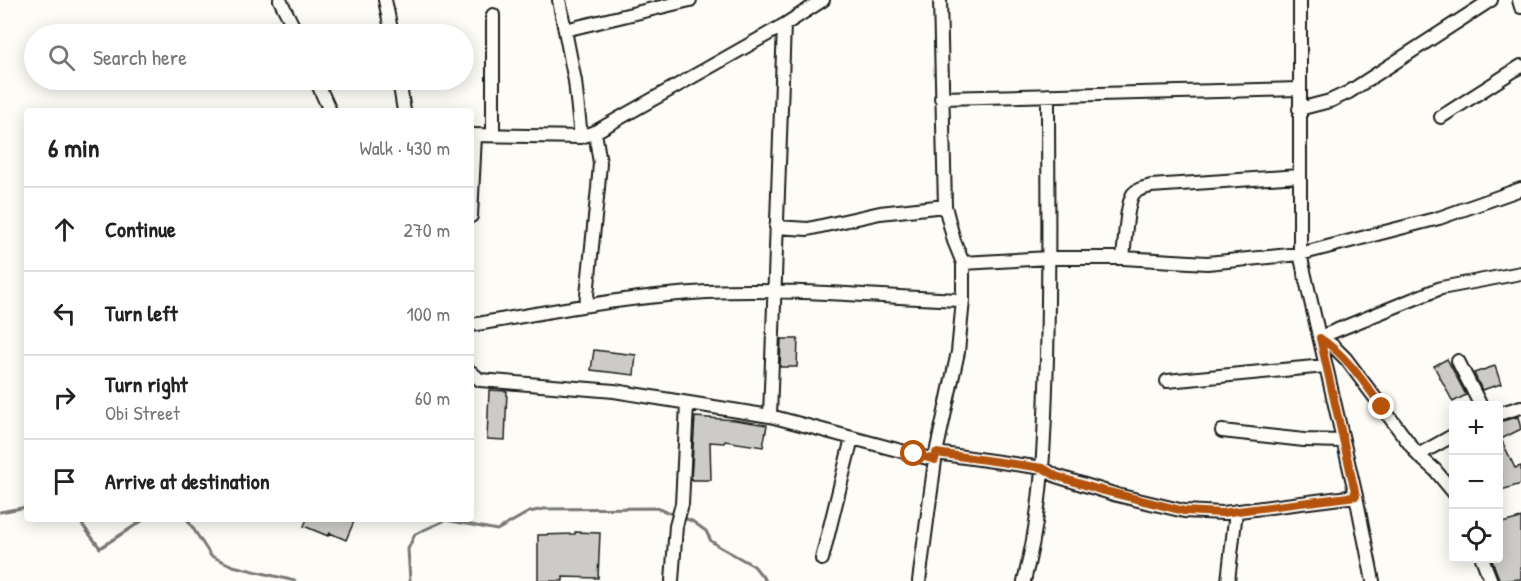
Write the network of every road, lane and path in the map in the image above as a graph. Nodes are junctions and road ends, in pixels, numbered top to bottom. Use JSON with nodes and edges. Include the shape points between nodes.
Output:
{"nodes":[{"id":1,"x":280,"y":0,"type":"edge"},
{"id":2,"x":385,"y":0,"type":"edge"},
{"id":3,"x":559,"y":0,"type":"edge"},
{"id":4,"x":690,"y":0,"type":"edge"},
{"id":5,"x":823,"y":0,"type":"edge"},
{"id":6,"x":940,"y":0,"type":"edge"},
{"id":7,"x":1300,"y":0,"type":"edge"},
{"id":8,"x":1491,"y":0,"type":"edge"},
{"id":9,"x":1519,"y":0,"type":"edge"},
{"id":10,"x":804,"y":5,"type":"edge"},
{"id":11,"x":1521,"y":7,"type":"edge"},
{"id":12,"x":493,"y":15,"type":"dead end"},
{"id":13,"x":292,"y":24,"type":"edge"},
{"id":14,"x":390,"y":24,"type":"edge"},
{"id":15,"x":784,"y":25,"type":"junction"},
{"id":16,"x":565,"y":30,"type":"junction"},
{"id":17,"x":1521,"y":66,"type":"edge"},
{"id":18,"x":1299,"y":89,"type":"junction"},
{"id":19,"x":321,"y":90,"type":"edge"},
{"id":20,"x":401,"y":90,"type":"edge"},
{"id":21,"x":1048,"y":95,"type":"junction"},
{"id":22,"x":941,"y":98,"type":"junction"},
{"id":23,"x":329,"y":108,"type":"edge"},
{"id":24,"x":404,"y":108,"type":"edge"},
{"id":25,"x":1299,"y":109,"type":"junction"},
{"id":26,"x":1441,"y":117,"type":"dead end"},
{"id":27,"x":595,"y":132,"type":"junction"},
{"id":28,"x":474,"y":135,"type":"edge"},
{"id":29,"x":493,"y":135,"type":"junction"},
{"id":30,"x":581,"y":137,"type":"junction"},
{"id":31,"x":1299,"y":176,"type":"junction"},
{"id":32,"x":1521,"y":189,"type":"edge"},
{"id":33,"x":945,"y":206,"type":"junction"},
{"id":34,"x":776,"y":227,"type":"junction"},
{"id":35,"x":1300,"y":254,"type":"junction"},
{"id":36,"x":1049,"y":258,"type":"junction"},
{"id":37,"x":1122,"y":258,"type":"junction"},
{"id":38,"x":963,"y":263,"type":"junction"},
{"id":39,"x":1521,"y":273,"type":"edge"},
{"id":40,"x":773,"y":292,"type":"junction"},
{"id":41,"x":963,"y":300,"type":"junction"},
{"id":42,"x":586,"y":305,"type":"junction"},
{"id":43,"x":474,"y":324,"type":"edge"},
{"id":44,"x":1320,"y":338,"type":"junction"},
{"id":45,"x":1458,"y":361,"type":"dead end"},
{"id":46,"x":1325,"y":366,"type":"junction"},
{"id":47,"x":474,"y":375,"type":"edge"},
{"id":48,"x":1167,"y":381,"type":"dead end"},
{"id":49,"x":1479,"y":401,"type":"edge"},
{"id":50,"x":687,"y":404,"type":"junction"},
{"id":51,"x":1521,"y":406,"type":"edge"},
{"id":52,"x":1503,"y":412,"type":"edge"},
{"id":53,"x":770,"y":416,"type":"junction"},
{"id":54,"x":1222,"y":431,"type":"dead end"},
{"id":55,"x":852,"y":438,"type":"junction"},
{"id":56,"x":1449,"y":438,"type":"edge"},
{"id":57,"x":1343,"y":441,"type":"junction"},
{"id":58,"x":1418,"y":455,"type":"junction"},
{"id":59,"x":935,"y":456,"type":"junction"},
{"id":60,"x":1043,"y":468,"type":"junction"},
{"id":61,"x":1449,"y":488,"type":"edge"},
{"id":62,"x":1356,"y":496,"type":"junction"},
{"id":63,"x":1236,"y":511,"type":"junction"},
{"id":64,"x":822,"y":559,"type":"dead end"},
{"id":65,"x":1484,"y":563,"type":"edge"},
{"id":66,"x":672,"y":581,"type":"edge"},
{"id":67,"x":919,"y":581,"type":"edge"},
{"id":68,"x":1024,"y":581,"type":"edge"},
{"id":69,"x":1228,"y":581,"type":"edge"},
{"id":70,"x":1373,"y":581,"type":"edge"},
{"id":71,"x":1491,"y":581,"type":"edge"}],
"edges":[{"from":1,"to":13,"type":"street"},
{"from":2,"to":14,"type":"street"},
{"from":3,"to":16,"type":"street"},
{"from":4,"to":16,"type":"street"},
{"from":5,"to":10,"type":"street"},
{"from":6,"to":22,"type":"street"},
{"from":7,"to":18,"type":"street"},
{"from":8,"to":25,"type":"street","via":[[1349,92]]},
{"from":9,"to":11,"type":"street"},
{"from":10,"to":15,"type":"street"},
{"from":12,"to":29,"type":"street"},
{"from":15,"to":27,"type":"street"},
{"from":15,"to":34,"type":"street"},
{"from":16,"to":30,"type":"street"},
{"from":17,"to":26,"type":"street"},
{"from":18,"to":21,"type":"street"},
{"from":18,"to":25,"type":"street"},
{"from":19,"to":23,"type":"street"},
{"from":20,"to":24,"type":"street"},
{"from":21,"to":22,"type":"street"},
{"from":21,"to":36,"type":"street"},
{"from":22,"to":33,"type":"street"},
{"from":25,"to":31,"type":"street"},
{"from":27,"to":30,"type":"street"},
{"from":27,"to":42,"type":"street","via":[[600,163]]},
{"from":28,"to":29,"type":"street"},
{"from":29,"to":30,"type":"street"},
{"from":31,"to":35,"type":"street"},
{"from":31,"to":37,"type":"street","via":[[1140,189],[1130,205]]},
{"from":32,"to":35,"type":"street","via":[[1439,218]]},
{"from":33,"to":34,"type":"street","via":[[880,213],[808,229]]},
{"from":33,"to":38,"type":"street"},
{"from":34,"to":40,"type":"street"},
{"from":35,"to":37,"type":"street","via":[[1207,263]]},
{"from":35,"to":44,"type":"street"},
{"from":36,"to":37,"type":"street"},
{"from":36,"to":38,"type":"street"},
{"from":36,"to":60,"type":"street"},
{"from":38,"to":41,"type":"street"},
{"from":39,"to":44,"type":"street","via":[[1442,288]]},
{"from":40,"to":41,"type":"street"},
{"from":40,"to":42,"type":"street","via":[[706,292]]},
{"from":40,"to":53,"type":"street"},
{"from":41,"to":59,"type":"street","via":[[958,352]]},
{"from":42,"to":43,"type":"street"},
{"from":44,"to":46,"type":"street"},
{"from":44,"to":58,"type":"street","via":[[1346,358]]},
{"from":45,"to":49,"type":"street"},
{"from":46,"to":48,"type":"street"},
{"from":46,"to":57,"type":"street"},
{"from":47,"to":50,"type":"street","via":[[480,380],[614,391]]},
{"from":50,"to":53,"type":"street"},
{"from":50,"to":66,"type":"street","via":[[682,504],[676,526]]},
{"from":51,"to":52,"type":"street"},
{"from":53,"to":55,"type":"street"},
{"from":54,"to":57,"type":"street"},
{"from":55,"to":59,"type":"street"},
{"from":55,"to":64,"type":"street"},
{"from":56,"to":58,"type":"street"},
{"from":57,"to":62,"type":"street"},
{"from":58,"to":61,"type":"street"},
{"from":59,"to":60,"type":"street"},
{"from":59,"to":67,"type":"street"},
{"from":60,"to":63,"type":"street","via":[[1097,489],[1184,511]]},
{"from":60,"to":68,"type":"street","via":[[1034,545]]},
{"from":62,"to":63,"type":"street"},
{"from":62,"to":70,"type":"street"},
{"from":63,"to":69,"type":"street"},
{"from":65,"to":71,"type":"street"}]}
